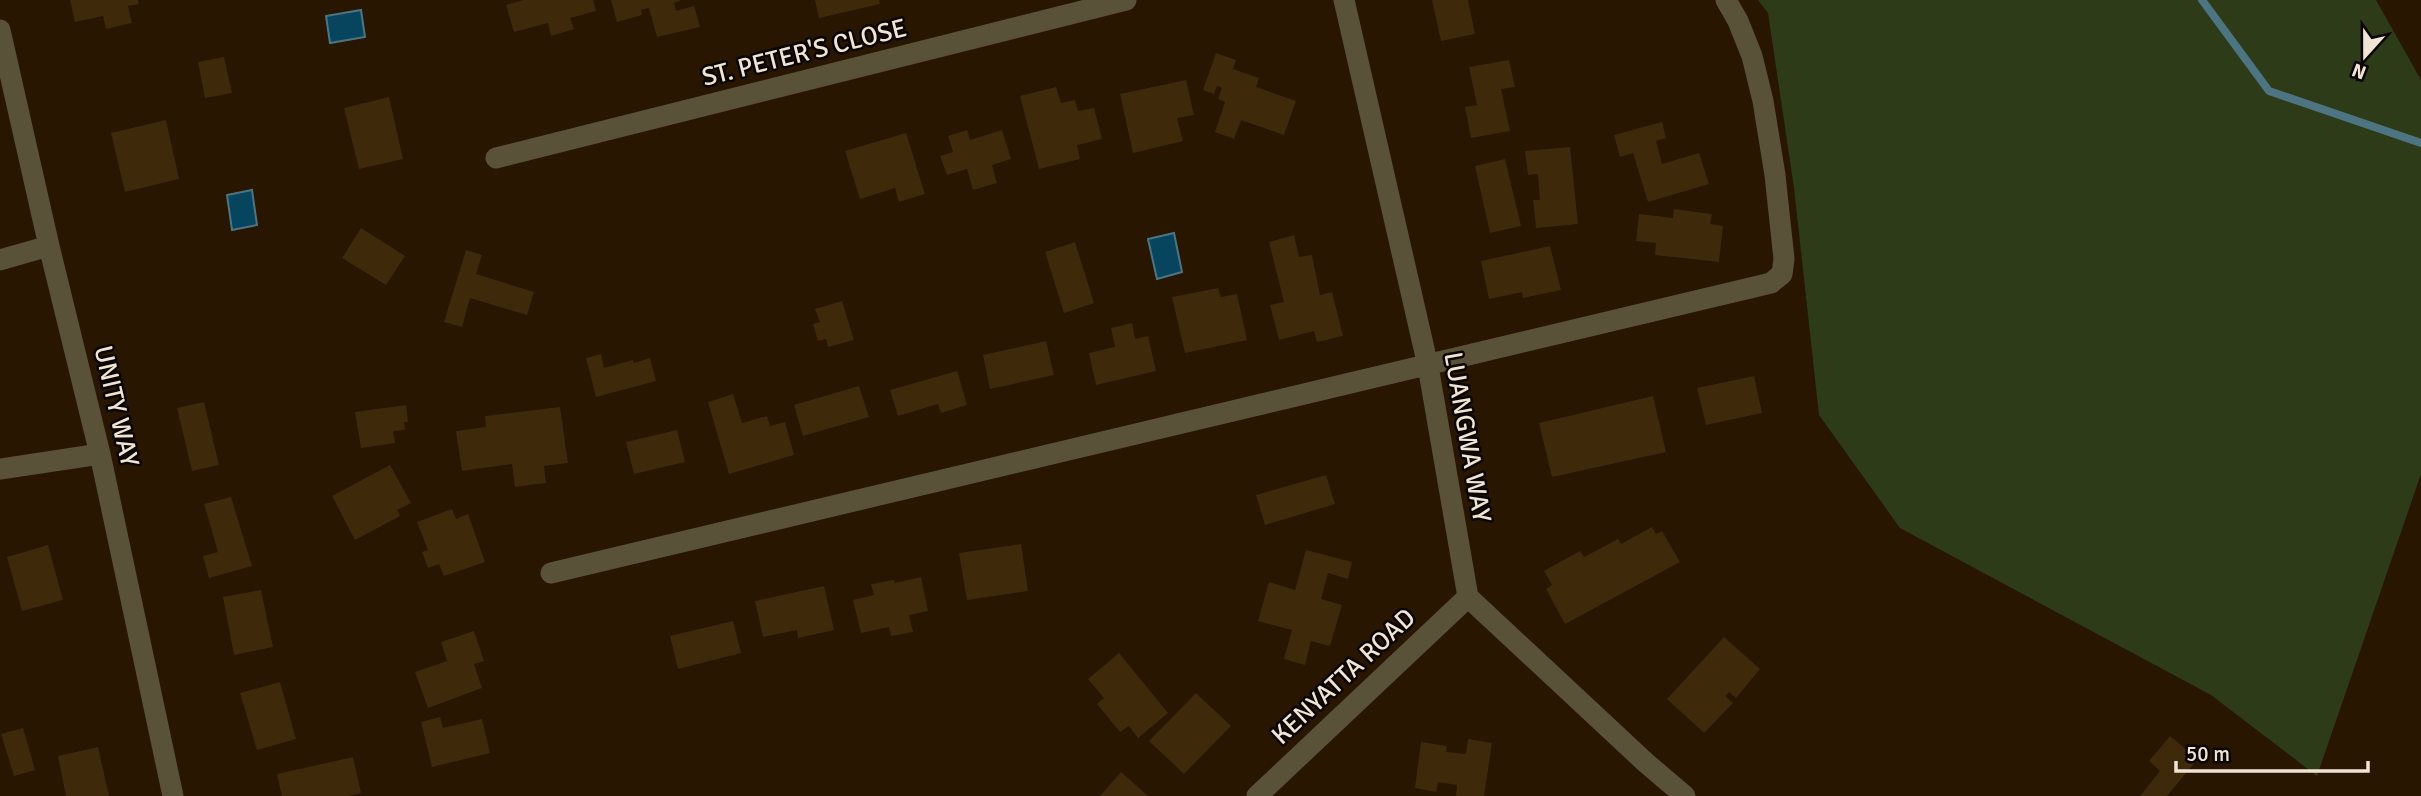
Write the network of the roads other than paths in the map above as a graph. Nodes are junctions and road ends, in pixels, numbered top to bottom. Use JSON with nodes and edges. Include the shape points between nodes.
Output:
{"nodes":[{"id":1,"x":1126,"y":0,"type":"edge"},
{"id":2,"x":1344,"y":0,"type":"edge"},
{"id":3,"x":1726,"y":0,"type":"edge"},
{"id":4,"x":0,"y":30,"type":"edge"},
{"id":5,"x":496,"y":158,"type":"dead end"},
{"id":6,"x":49,"y":246,"type":"junction"},
{"id":7,"x":0,"y":260,"type":"edge"},
{"id":8,"x":1428,"y":366,"type":"junction"},
{"id":9,"x":100,"y":454,"type":"junction"},
{"id":10,"x":0,"y":469,"type":"edge"},
{"id":11,"x":551,"y":573,"type":"dead end"},
{"id":12,"x":1468,"y":597,"type":"junction"},
{"id":13,"x":173,"y":796,"type":"edge"},
{"id":14,"x":1258,"y":796,"type":"edge"},
{"id":15,"x":1685,"y":796,"type":"edge"}],
"edges":[{"from":1,"to":5,"type":"street","name":"ST. PETER'S CLOSE"},
{"from":2,"to":8,"type":"street","name":"LUANGWA WAY"},
{"from":3,"to":8,"type":"street","via":[[1752,56],[1763,101],[1784,259],[1778,279]]},
{"from":4,"to":6,"type":"street","name":"UNITY WAY"},
{"from":6,"to":7,"type":"street"},
{"from":6,"to":9,"type":"street","name":"UNITY WAY"},
{"from":8,"to":11,"type":"street"},
{"from":8,"to":12,"type":"street","name":"LUANGWA WAY"},
{"from":9,"to":10,"type":"street"},
{"from":9,"to":13,"type":"street","name":"UNITY WAY"},
{"from":12,"to":14,"type":"street","name":"KENYATTA ROAD"},
{"from":12,"to":15,"type":"street"}]}
